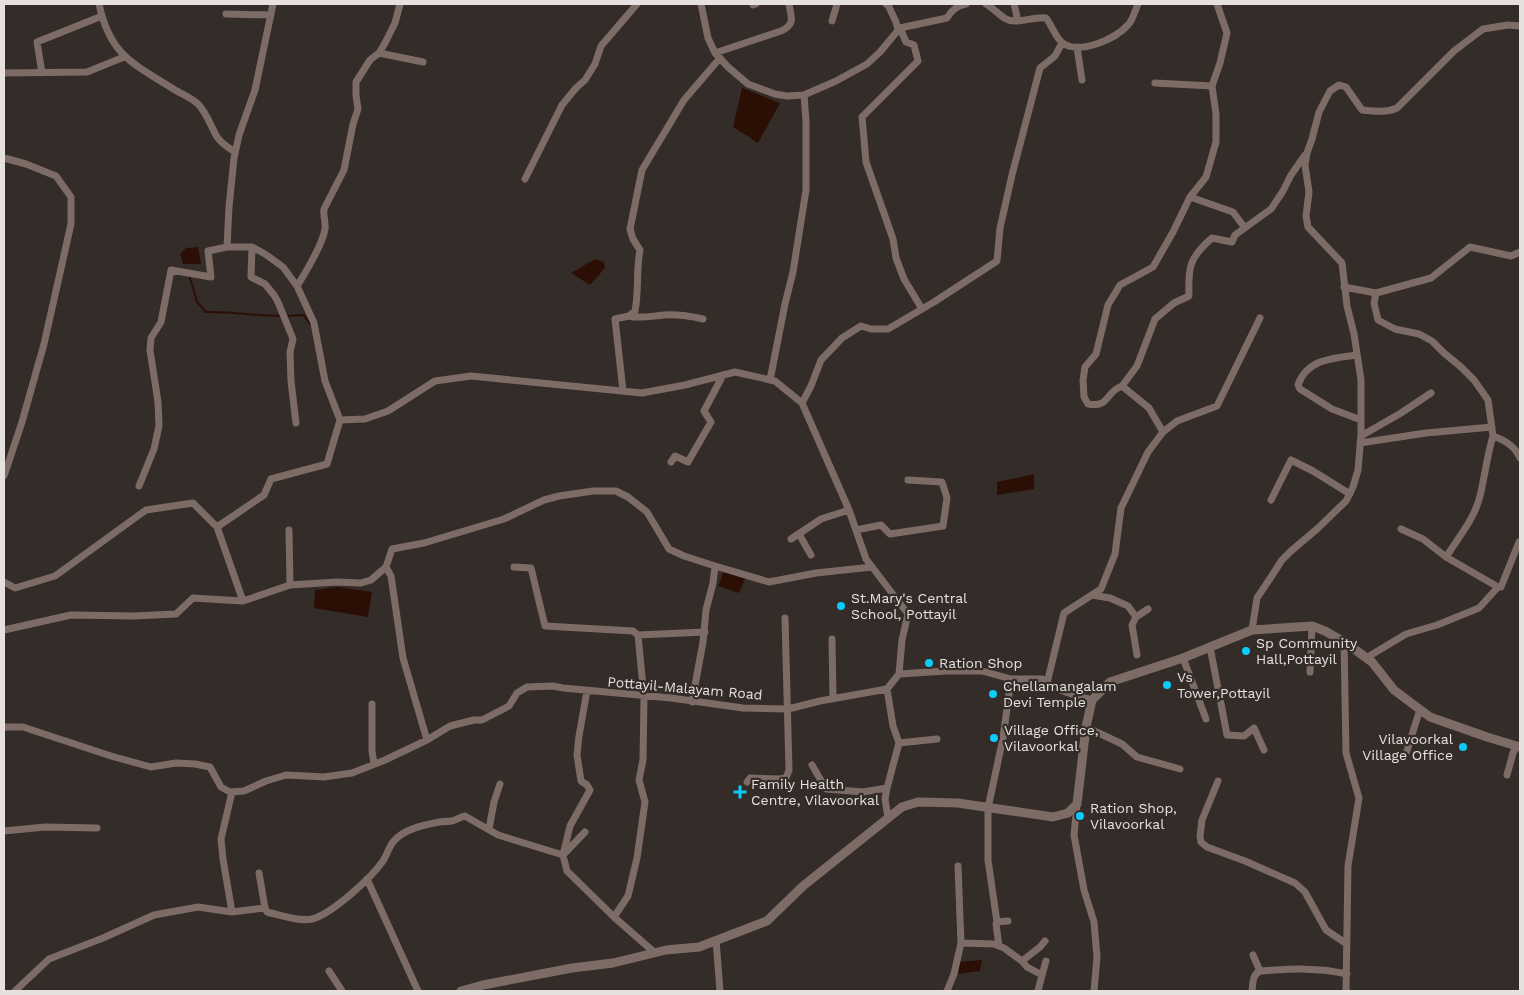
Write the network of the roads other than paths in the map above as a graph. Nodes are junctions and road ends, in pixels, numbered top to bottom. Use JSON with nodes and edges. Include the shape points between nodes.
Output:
{"nodes":[{"id":1,"x":99,"y":4,"type":"edge"},
{"id":2,"x":272,"y":4,"type":"edge"},
{"id":3,"x":400,"y":4,"type":"edge"},
{"id":4,"x":637,"y":4,"type":"edge"},
{"id":5,"x":701,"y":4,"type":"edge"},
{"id":6,"x":789,"y":4,"type":"edge"},
{"id":7,"x":837,"y":4,"type":"edge"},
{"id":8,"x":886,"y":4,"type":"edge"},
{"id":9,"x":966,"y":4,"type":"edge"},
{"id":10,"x":986,"y":4,"type":"edge"},
{"id":11,"x":1014,"y":4,"type":"edge"},
{"id":12,"x":1138,"y":4,"type":"edge"},
{"id":13,"x":1217,"y":4,"type":"edge"},
{"id":14,"x":226,"y":14,"type":"dead end"},
{"id":15,"x":271,"y":15,"type":"junction"},
{"id":16,"x":102,"y":16,"type":"junction"},
{"id":17,"x":832,"y":20,"type":"dead end"},
{"id":18,"x":1018,"y":20,"type":"junction"},
{"id":19,"x":1520,"y":26,"type":"edge"},
{"id":20,"x":899,"y":29,"type":"junction"},
{"id":21,"x":1062,"y":43,"type":"junction"},
{"id":22,"x":1077,"y":47,"type":"junction"},
{"id":23,"x":379,"y":53,"type":"junction"},
{"id":24,"x":717,"y":55,"type":"junction"},
{"id":25,"x":124,"y":57,"type":"junction"},
{"id":26,"x":423,"y":62,"type":"dead end"},
{"id":27,"x":42,"y":72,"type":"junction"},
{"id":28,"x":4,"y":73,"type":"edge"},
{"id":29,"x":1082,"y":80,"type":"dead end"},
{"id":30,"x":1154,"y":83,"type":"dead end"},
{"id":31,"x":1212,"y":86,"type":"junction"},
{"id":32,"x":804,"y":95,"type":"junction"},
{"id":33,"x":235,"y":152,"type":"junction"},
{"id":34,"x":1307,"y":153,"type":"junction"},
{"id":35,"x":4,"y":158,"type":"edge"},
{"id":36,"x":525,"y":179,"type":"dead end"},
{"id":37,"x":1190,"y":197,"type":"junction"},
{"id":38,"x":1245,"y":228,"type":"junction"},
{"id":39,"x":252,"y":247,"type":"junction"},
{"id":40,"x":227,"y":248,"type":"junction"},
{"id":41,"x":1520,"y":252,"type":"edge"},
{"id":42,"x":297,"y":286,"type":"junction"},
{"id":43,"x":1344,"y":287,"type":"junction"},
{"id":44,"x":1376,"y":293,"type":"junction"},
{"id":45,"x":922,"y":308,"type":"junction"},
{"id":46,"x":629,"y":316,"type":"junction"},
{"id":47,"x":703,"y":318,"type":"dead end"},
{"id":48,"x":1260,"y":318,"type":"dead end"},
{"id":49,"x":1357,"y":355,"type":"junction"},
{"id":50,"x":723,"y":375,"type":"junction"},
{"id":51,"x":770,"y":380,"type":"junction"},
{"id":52,"x":1122,"y":386,"type":"junction"},
{"id":53,"x":623,"y":391,"type":"junction"},
{"id":54,"x":1431,"y":393,"type":"dead end"},
{"id":55,"x":802,"y":403,"type":"junction"},
{"id":56,"x":340,"y":420,"type":"junction"},
{"id":57,"x":1361,"y":420,"type":"junction"},
{"id":58,"x":296,"y":423,"type":"dead end"},
{"id":59,"x":1492,"y":427,"type":"junction"},
{"id":60,"x":1163,"y":432,"type":"junction"},
{"id":61,"x":1493,"y":436,"type":"junction"},
{"id":62,"x":1360,"y":440,"type":"junction"},
{"id":63,"x":1520,"y":458,"type":"edge"},
{"id":64,"x":670,"y":462,"type":"dead end"},
{"id":65,"x":4,"y":476,"type":"edge"},
{"id":66,"x":908,"y":480,"type":"dead end"},
{"id":67,"x":139,"y":486,"type":"dead end"},
{"id":68,"x":1350,"y":494,"type":"junction"},
{"id":69,"x":1271,"y":500,"type":"dead end"},
{"id":70,"x":849,"y":510,"type":"junction"},
{"id":71,"x":217,"y":527,"type":"junction"},
{"id":72,"x":1401,"y":529,"type":"dead end"},
{"id":73,"x":289,"y":530,"type":"dead end"},
{"id":74,"x":856,"y":530,"type":"junction"},
{"id":75,"x":799,"y":534,"type":"junction"},
{"id":76,"x":791,"y":540,"type":"dead end"},
{"id":77,"x":1519,"y":542,"type":"dead end"},
{"id":78,"x":811,"y":554,"type":"dead end"},
{"id":79,"x":1446,"y":556,"type":"junction"},
{"id":80,"x":514,"y":566,"type":"dead end"},
{"id":81,"x":715,"y":566,"type":"junction"},
{"id":82,"x":386,"y":567,"type":"junction"},
{"id":83,"x":872,"y":567,"type":"junction"},
{"id":84,"x":4,"y":582,"type":"edge"},
{"id":85,"x":290,"y":585,"type":"junction"},
{"id":86,"x":1498,"y":587,"type":"junction"},
{"id":87,"x":1092,"y":595,"type":"junction"},
{"id":88,"x":243,"y":601,"type":"junction"},
{"id":89,"x":1148,"y":609,"type":"dead end"},
{"id":90,"x":1136,"y":617,"type":"junction"},
{"id":91,"x":785,"y":618,"type":"dead end"},
{"id":92,"x":1312,"y":626,"type":"junction"},
{"id":93,"x":4,"y":630,"type":"edge"},
{"id":94,"x":1252,"y":630,"type":"junction"},
{"id":95,"x":705,"y":632,"type":"junction"},
{"id":96,"x":638,"y":635,"type":"junction"},
{"id":97,"x":832,"y":639,"type":"dead end"},
{"id":98,"x":1344,"y":641,"type":"junction"},
{"id":99,"x":1210,"y":647,"type":"junction"},
{"id":100,"x":1137,"y":655,"type":"dead end"},
{"id":101,"x":1183,"y":658,"type":"junction"},
{"id":102,"x":1366,"y":658,"type":"junction"},
{"id":103,"x":1310,"y":672,"type":"dead end"},
{"id":104,"x":899,"y":674,"type":"junction"},
{"id":105,"x":1011,"y":679,"type":"junction"},
{"id":106,"x":1047,"y":683,"type":"junction"},
{"id":107,"x":886,"y":690,"type":"junction"},
{"id":108,"x":587,"y":691,"type":"junction"},
{"id":109,"x":644,"y":697,"type":"junction"},
{"id":110,"x":834,"y":699,"type":"junction"},
{"id":111,"x":1092,"y":700,"type":"junction"},
{"id":112,"x":692,"y":702,"type":"junction"},
{"id":113,"x":372,"y":704,"type":"dead end"},
{"id":114,"x":788,"y":709,"type":"junction"},
{"id":115,"x":1420,"y":709,"type":"junction"},
{"id":116,"x":1206,"y":719,"type":"dead end"},
{"id":117,"x":4,"y":727,"type":"edge"},
{"id":118,"x":1086,"y":728,"type":"junction"},
{"id":119,"x":938,"y":739,"type":"dead end"},
{"id":120,"x":426,"y":740,"type":"junction"},
{"id":121,"x":899,"y":743,"type":"junction"},
{"id":122,"x":1519,"y":746,"type":"edge"},
{"id":123,"x":1264,"y":750,"type":"dead end"},
{"id":124,"x":1407,"y":751,"type":"dead end"},
{"id":125,"x":374,"y":764,"type":"junction"},
{"id":126,"x":812,"y":765,"type":"dead end"},
{"id":127,"x":1180,"y":769,"type":"dead end"},
{"id":128,"x":1507,"y":775,"type":"dead end"},
{"id":129,"x":1218,"y":780,"type":"dead end"},
{"id":130,"x":747,"y":782,"type":"dead end"},
{"id":131,"x":500,"y":784,"type":"dead end"},
{"id":132,"x":887,"y":788,"type":"junction"},
{"id":133,"x":232,"y":792,"type":"junction"},
{"id":134,"x":1077,"y":804,"type":"junction"},
{"id":135,"x":988,"y":808,"type":"junction"},
{"id":136,"x":888,"y":818,"type":"junction"},
{"id":137,"x":97,"y":828,"type":"dead end"},
{"id":138,"x":489,"y":829,"type":"junction"},
{"id":139,"x":4,"y":831,"type":"edge"},
{"id":140,"x":585,"y":832,"type":"dead end"},
{"id":141,"x":564,"y":855,"type":"junction"},
{"id":142,"x":958,"y":866,"type":"dead end"},
{"id":143,"x":259,"y":873,"type":"dead end"},
{"id":144,"x":367,"y":879,"type":"junction"},
{"id":145,"x":265,"y":908,"type":"junction"},
{"id":146,"x":232,"y":912,"type":"junction"},
{"id":147,"x":614,"y":917,"type":"junction"},
{"id":148,"x":1008,"y":921,"type":"dead end"},
{"id":149,"x":998,"y":922,"type":"junction"},
{"id":150,"x":716,"y":940,"type":"junction"},
{"id":151,"x":1045,"y":942,"type":"dead end"},
{"id":152,"x":961,"y":943,"type":"junction"},
{"id":153,"x":1347,"y":944,"type":"junction"},
{"id":154,"x":999,"y":946,"type":"junction"},
{"id":155,"x":655,"y":953,"type":"junction"},
{"id":156,"x":1253,"y":955,"type":"dead end"},
{"id":157,"x":1022,"y":961,"type":"junction"},
{"id":158,"x":1046,"y":961,"type":"dead end"},
{"id":159,"x":329,"y":971,"type":"dead end"},
{"id":160,"x":1260,"y":971,"type":"junction"},
{"id":161,"x":1042,"y":974,"type":"junction"},
{"id":162,"x":1347,"y":974,"type":"junction"},
{"id":163,"x":484,"y":988,"type":"edge"},
{"id":164,"x":15,"y":991,"type":"edge"},
{"id":165,"x":342,"y":991,"type":"edge"},
{"id":166,"x":418,"y":991,"type":"edge"},
{"id":167,"x":461,"y":991,"type":"edge"},
{"id":168,"x":720,"y":991,"type":"edge"},
{"id":169,"x":947,"y":991,"type":"edge"},
{"id":170,"x":1038,"y":991,"type":"edge"},
{"id":171,"x":1094,"y":991,"type":"edge"},
{"id":172,"x":1252,"y":991,"type":"edge"},
{"id":173,"x":1346,"y":991,"type":"edge"}],
"edges":[{"from":1,"to":16,"type":"street"},
{"from":2,"to":15,"type":"street"},
{"from":3,"to":23,"type":"street","via":[[395,23]]},
{"from":4,"to":36,"type":"street","via":[[601,46],[585,80],[562,105]]},
{"from":5,"to":24,"type":"street","via":[[708,38]]},
{"from":6,"to":24,"type":"street","via":[[792,18],[788,28]]},
{"from":7,"to":17,"type":"street"},
{"from":8,"to":20,"type":"street"},
{"from":9,"to":20,"type":"street","via":[[960,5],[946,18]]},
{"from":10,"to":18,"type":"street","via":[[1006,19]]},
{"from":11,"to":18,"type":"street"},
{"from":12,"to":22,"type":"street","via":[[1130,24],[1119,32],[1096,44]]},
{"from":13,"to":31,"type":"street","via":[[1226,33]]},
{"from":14,"to":15,"type":"street"},
{"from":15,"to":33,"type":"street","via":[[255,90]]},
{"from":16,"to":25,"type":"street"},
{"from":16,"to":27,"type":"street","via":[[37,42]]},
{"from":18,"to":21,"type":"street","via":[[1046,18]]},
{"from":19,"to":34,"type":"street","via":[[1483,29],[1454,51],[1392,110],[1362,110],[1346,87],[1339,85],[1330,91],[1319,112]]},
{"from":20,"to":32,"type":"street","via":[[867,64]]},
{"from":20,"to":45,"type":"street","via":[[906,42],[914,45],[918,61],[862,117],[866,162],[891,232],[896,258],[904,279]]},
{"from":21,"to":22,"type":"street"},
{"from":21,"to":45,"type":"street","via":[[1055,56],[1040,68],[1000,228],[997,261]]},
{"from":22,"to":29,"type":"street"},
{"from":23,"to":26,"type":"street"},
{"from":23,"to":42,"type":"street","via":[[370,60],[356,82],[358,109],[344,170],[324,209],[322,236]]},
{"from":24,"to":32,"type":"street","via":[[748,84],[775,94]]},
{"from":24,"to":46,"type":"street","via":[[684,100],[642,170],[630,229],[640,250],[637,302],[635,311]]},
{"from":25,"to":27,"type":"street","via":[[87,72]]},
{"from":25,"to":33,"type":"street","via":[[197,104],[218,138]]},
{"from":27,"to":28,"type":"street"},
{"from":30,"to":31,"type":"street"},
{"from":31,"to":37,"type":"street","via":[[1216,142],[1206,177]]},
{"from":32,"to":51,"type":"street","via":[[806,190]]},
{"from":33,"to":40,"type":"street"},
{"from":34,"to":38,"type":"street","via":[[1271,209]]},
{"from":34,"to":43,"type":"street","via":[[1308,227],[1342,263]]},
{"from":35,"to":65,"type":"street","via":[[56,176],[71,197],[71,224],[44,344]]},
{"from":37,"to":38,"type":"street","via":[[1233,212]]},
{"from":37,"to":52,"type":"street","via":[[1153,267],[1120,285],[1108,305],[1096,354],[1085,367],[1084,397],[1088,404],[1104,402]]},
{"from":38,"to":52,"type":"street","via":[[1235,235],[1232,242],[1212,238],[1198,251],[1188,272],[1189,296],[1174,303],[1155,319],[1137,366]]},
{"from":39,"to":40,"type":"street"},
{"from":39,"to":42,"type":"street","via":[[283,267]]},
{"from":39,"to":58,"type":"street","via":[[251,277],[265,284],[278,302],[293,339],[290,352]]},
{"from":40,"to":67,"type":"street","via":[[208,251],[211,277],[171,270],[161,322],[151,338],[150,350],[159,426]]},
{"from":41,"to":44,"type":"street","via":[[1511,256],[1470,247],[1431,278]]},
{"from":42,"to":56,"type":"street","via":[[314,324],[325,381]]},
{"from":43,"to":44,"type":"street"},
{"from":43,"to":49,"type":"street"},
{"from":44,"to":59,"type":"street","via":[[1374,303],[1378,320],[1432,341],[1474,380],[1488,400]]},
{"from":45,"to":55,"type":"street","via":[[888,329],[861,326],[842,338],[821,360]]},
{"from":46,"to":47,"type":"street"},
{"from":46,"to":53,"type":"street","via":[[615,319]]},
{"from":48,"to":60,"type":"street","via":[[1217,406],[1177,421]]},
{"from":49,"to":57,"type":"street"},
{"from":49,"to":57,"type":"street","via":[[1320,361],[1300,378],[1298,385],[1300,390],[1332,408]]},
{"from":50,"to":51,"type":"street","via":[[735,372]]},
{"from":50,"to":53,"type":"street","via":[[642,393]]},
{"from":50,"to":64,"type":"street","via":[[704,411],[711,422],[688,462],[675,456]]},
{"from":51,"to":55,"type":"street"},
{"from":52,"to":60,"type":"street","via":[[1149,408]]},
{"from":53,"to":56,"type":"street","via":[[471,376],[435,381],[388,411],[365,419]]},
{"from":54,"to":62,"type":"street"},
{"from":55,"to":70,"type":"street"},
{"from":56,"to":71,"type":"street","via":[[327,464],[271,478],[264,496]]},
{"from":57,"to":62,"type":"street"},
{"from":59,"to":61,"type":"street"},
{"from":59,"to":62,"type":"street"},
{"from":60,"to":87,"type":"street","via":[[1148,452],[1121,508],[1116,554],[1101,589]]},
{"from":61,"to":63,"type":"street","via":[[1517,450]]},
{"from":61,"to":79,"type":"street","via":[[1480,497]]},
{"from":62,"to":68,"type":"street","via":[[1358,470]]},
{"from":66,"to":74,"type":"street","via":[[942,482],[946,498],[943,526],[890,534],[881,525]]},
{"from":68,"to":69,"type":"street","via":[[1291,460]]},
{"from":68,"to":94,"type":"street","via":[[1329,518],[1282,560],[1258,598]]},
{"from":70,"to":74,"type":"street"},
{"from":70,"to":75,"type":"street","via":[[821,519]]},
{"from":71,"to":84,"type":"street","via":[[193,503],[146,510],[55,576],[15,588]]},
{"from":71,"to":88,"type":"street"},
{"from":72,"to":79,"type":"street","via":[[1423,539]]},
{"from":73,"to":85,"type":"street"},
{"from":74,"to":83,"type":"street"},
{"from":75,"to":76,"type":"street"},
{"from":75,"to":78,"type":"street"},
{"from":77,"to":86,"type":"street","via":[[1502,587]]},
{"from":79,"to":86,"type":"street"},
{"from":80,"to":96,"type":"street","via":[[531,568],[544,626],[633,631]]},
{"from":81,"to":82,"type":"street","via":[[669,549],[647,512],[628,497],[616,491],[593,491],[544,500],[504,519],[392,549]]},
{"from":81,"to":83,"type":"street","via":[[769,582]]},
{"from":81,"to":95,"type":"street"},
{"from":82,"to":85,"type":"street","via":[[371,580],[361,583]]},
{"from":82,"to":120,"type":"street","via":[[391,576],[406,674]]},
{"from":83,"to":104,"type":"street","via":[[908,614]]},
{"from":85,"to":88,"type":"street"},
{"from":86,"to":102,"type":"street","via":[[1479,608],[1406,634]]},
{"from":87,"to":90,"type":"street","via":[[1128,606]]},
{"from":87,"to":106,"type":"street","via":[[1064,613]]},
{"from":88,"to":93,"type":"street","via":[[193,598],[176,614],[71,615]]},
{"from":89,"to":90,"type":"street"},
{"from":90,"to":100,"type":"street","via":[[1132,625]]},
{"from":91,"to":114,"type":"street"},
{"from":92,"to":94,"type":"street"},
{"from":92,"to":98,"type":"street"},
{"from":92,"to":103,"type":"street"},
{"from":94,"to":99,"type":"street"},
{"from":95,"to":96,"type":"street"},
{"from":95,"to":112,"type":"street"},
{"from":96,"to":109,"type":"street"},
{"from":97,"to":110,"type":"street"},
{"from":98,"to":102,"type":"street"},
{"from":98,"to":153,"type":"street","via":[[1346,753],[1359,798],[1348,866]]},
{"from":99,"to":101,"type":"street"},
{"from":99,"to":123,"type":"street","via":[[1227,735],[1244,736],[1254,728]]},
{"from":101,"to":111,"type":"street","via":[[1110,682]]},
{"from":101,"to":116,"type":"street"},
{"from":102,"to":115,"type":"street","via":[[1394,690]]},
{"from":104,"to":105,"type":"street","via":[[982,671]]},
{"from":104,"to":107,"type":"street"},
{"from":105,"to":106,"type":"street","via":[[1042,679]]},
{"from":105,"to":135,"type":"street"},
{"from":106,"to":111,"type":"street"},
{"from":107,"to":110,"type":"street","name":"Pottayil-Malayam Road"},
{"from":107,"to":121,"type":"street"},
{"from":108,"to":109,"type":"street","name":"Pottayil-Malayam Road"},
{"from":108,"to":120,"type":"street","name":"Pottayil-Malayam Road","via":[[552,686],[528,687],[517,693],[509,706],[482,720],[450,726]]},
{"from":108,"to":141,"type":"street","via":[[577,756],[581,781],[590,790],[570,826]]},
{"from":109,"to":112,"type":"street","name":"Pottayil-Malayam Road"},
{"from":109,"to":147,"type":"street","via":[[643,760],[639,780],[645,802],[628,896]]},
{"from":110,"to":114,"type":"street","name":"Pottayil-Malayam Road"},
{"from":111,"to":118,"type":"street"},
{"from":112,"to":114,"type":"street","name":"Pottayil-Malayam Road"},
{"from":113,"to":125,"type":"street"},
{"from":114,"to":130,"type":"street","via":[[789,770],[786,778],[750,778]]},
{"from":115,"to":122,"type":"street","via":[[1430,717]]},
{"from":115,"to":124,"type":"street"},
{"from":117,"to":133,"type":"street","via":[[23,728],[151,767],[176,763],[210,767],[221,787]]},
{"from":118,"to":127,"type":"street","via":[[1122,744],[1137,757]]},
{"from":118,"to":134,"type":"street"},
{"from":119,"to":121,"type":"street"},
{"from":120,"to":125,"type":"street","name":"Pottayil-Malayam Road"},
{"from":121,"to":132,"type":"street"},
{"from":122,"to":128,"type":"street","via":[[1513,753]]},
{"from":125,"to":133,"type":"street","name":"Pottayil-Malayam Road","via":[[352,773],[324,777],[286,775],[244,791]]},
{"from":126,"to":132,"type":"street","via":[[826,789],[863,792]]},
{"from":129,"to":153,"type":"street","via":[[1202,820],[1201,842],[1206,847],[1295,883],[1305,892],[1326,930]]},
{"from":131,"to":138,"type":"street"},
{"from":132,"to":136,"type":"street"},
{"from":133,"to":146,"type":"street","via":[[221,839]]},
{"from":134,"to":135,"type":"street","via":[[1068,813],[1053,816]]},
{"from":134,"to":171,"type":"street","via":[[1074,835],[1084,890],[1094,922],[1097,956]]},
{"from":135,"to":136,"type":"street","via":[[918,802],[902,806]]},
{"from":135,"to":149,"type":"street","via":[[988,860]]},
{"from":136,"to":150,"type":"street","via":[[803,886],[767,921]]},
{"from":137,"to":139,"type":"street","via":[[45,827]]},
{"from":138,"to":141,"type":"street","via":[[498,835]]},
{"from":138,"to":144,"type":"street","via":[[465,816],[408,831],[393,841],[383,861]]},
{"from":140,"to":141,"type":"street"},
{"from":141,"to":147,"type":"street","via":[[567,871]]},
{"from":142,"to":152,"type":"street"},
{"from":143,"to":145,"type":"street"},
{"from":144,"to":145,"type":"street","via":[[324,914],[311,919],[290,918],[267,912]]},
{"from":144,"to":166,"type":"street"},
{"from":145,"to":146,"type":"street"},
{"from":146,"to":164,"type":"street","via":[[198,907],[154,915],[49,960]]},
{"from":147,"to":155,"type":"street"},
{"from":148,"to":149,"type":"street"},
{"from":149,"to":154,"type":"street"},
{"from":150,"to":155,"type":"street","via":[[698,947]]},
{"from":150,"to":168,"type":"street"},
{"from":151,"to":157,"type":"street"},
{"from":152,"to":154,"type":"street"},
{"from":152,"to":169,"type":"street"},
{"from":153,"to":162,"type":"street"},
{"from":154,"to":157,"type":"street"},
{"from":155,"to":163,"type":"street"},
{"from":156,"to":160,"type":"street"},
{"from":157,"to":161,"type":"street"},
{"from":158,"to":161,"type":"street"},
{"from":159,"to":165,"type":"street"},
{"from":160,"to":162,"type":"street","via":[[1304,968]]},
{"from":160,"to":172,"type":"street","via":[[1253,977]]},
{"from":161,"to":170,"type":"street"},
{"from":162,"to":173,"type":"street"},
{"from":163,"to":167,"type":"street"}]}
